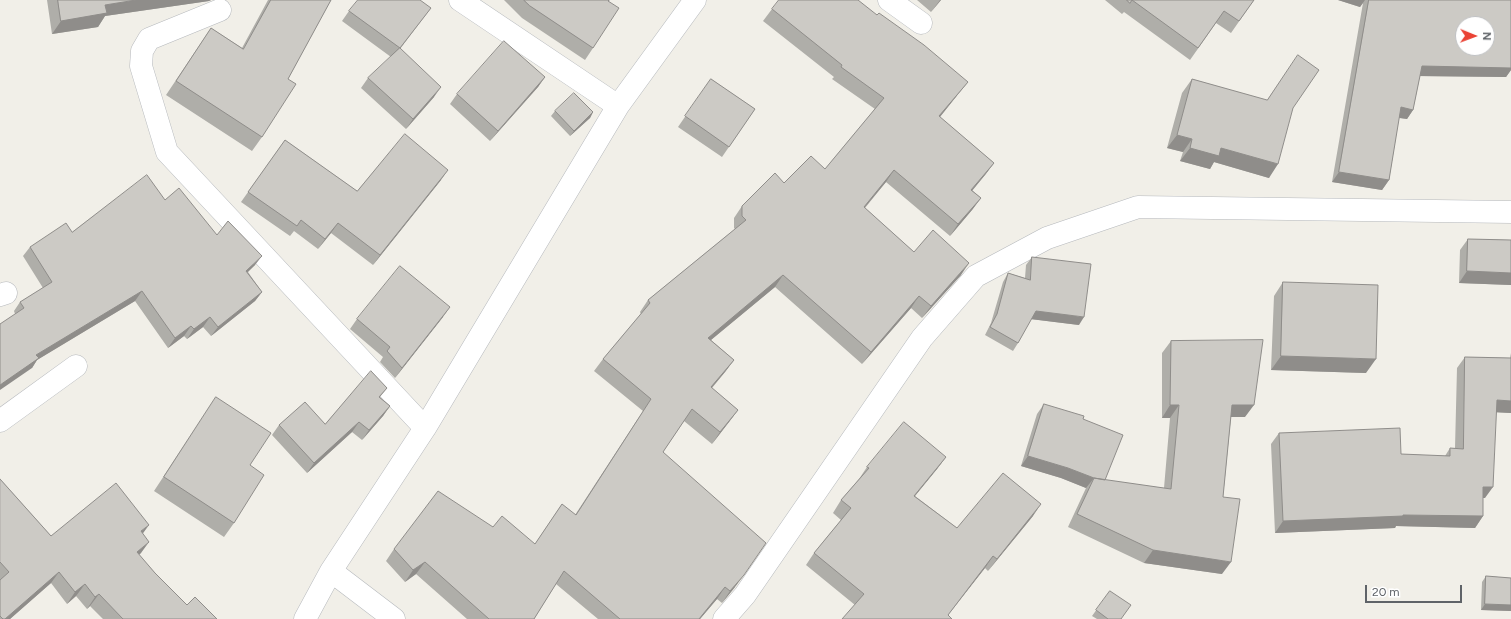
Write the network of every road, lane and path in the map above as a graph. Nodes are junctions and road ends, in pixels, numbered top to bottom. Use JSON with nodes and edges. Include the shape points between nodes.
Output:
{"nodes":[{"id":1,"x":460,"y":0,"type":"edge"},
{"id":2,"x":695,"y":0,"type":"edge"},
{"id":3,"x":889,"y":0,"type":"edge"},
{"id":4,"x":220,"y":10,"type":"dead end"},
{"id":5,"x":920,"y":23,"type":"dead end"},
{"id":6,"x":618,"y":106,"type":"junction"},
{"id":7,"x":1511,"y":212,"type":"edge"},
{"id":8,"x":76,"y":366,"type":"dead end"},
{"id":9,"x":0,"y":421,"type":"edge"},
{"id":10,"x":425,"y":428,"type":"junction"},
{"id":11,"x":331,"y":571,"type":"junction"},
{"id":12,"x":304,"y":619,"type":"edge"},
{"id":13,"x":394,"y":619,"type":"edge"},
{"id":14,"x":724,"y":619,"type":"edge"}],
"edges":[{"from":1,"to":6,"type":"street"},
{"from":2,"to":6,"type":"street"},
{"from":3,"to":5,"type":"street"},
{"from":4,"to":10,"type":"street","via":[[149,39],[142,51],[141,66],[166,152]]},
{"from":6,"to":10,"type":"street"},
{"from":7,"to":14,"type":"street","via":[[1138,207],[1047,238],[976,276],[922,338],[750,588]]},
{"from":8,"to":9,"type":"street"},
{"from":10,"to":11,"type":"street"},
{"from":11,"to":12,"type":"street"},
{"from":11,"to":13,"type":"street"}]}
